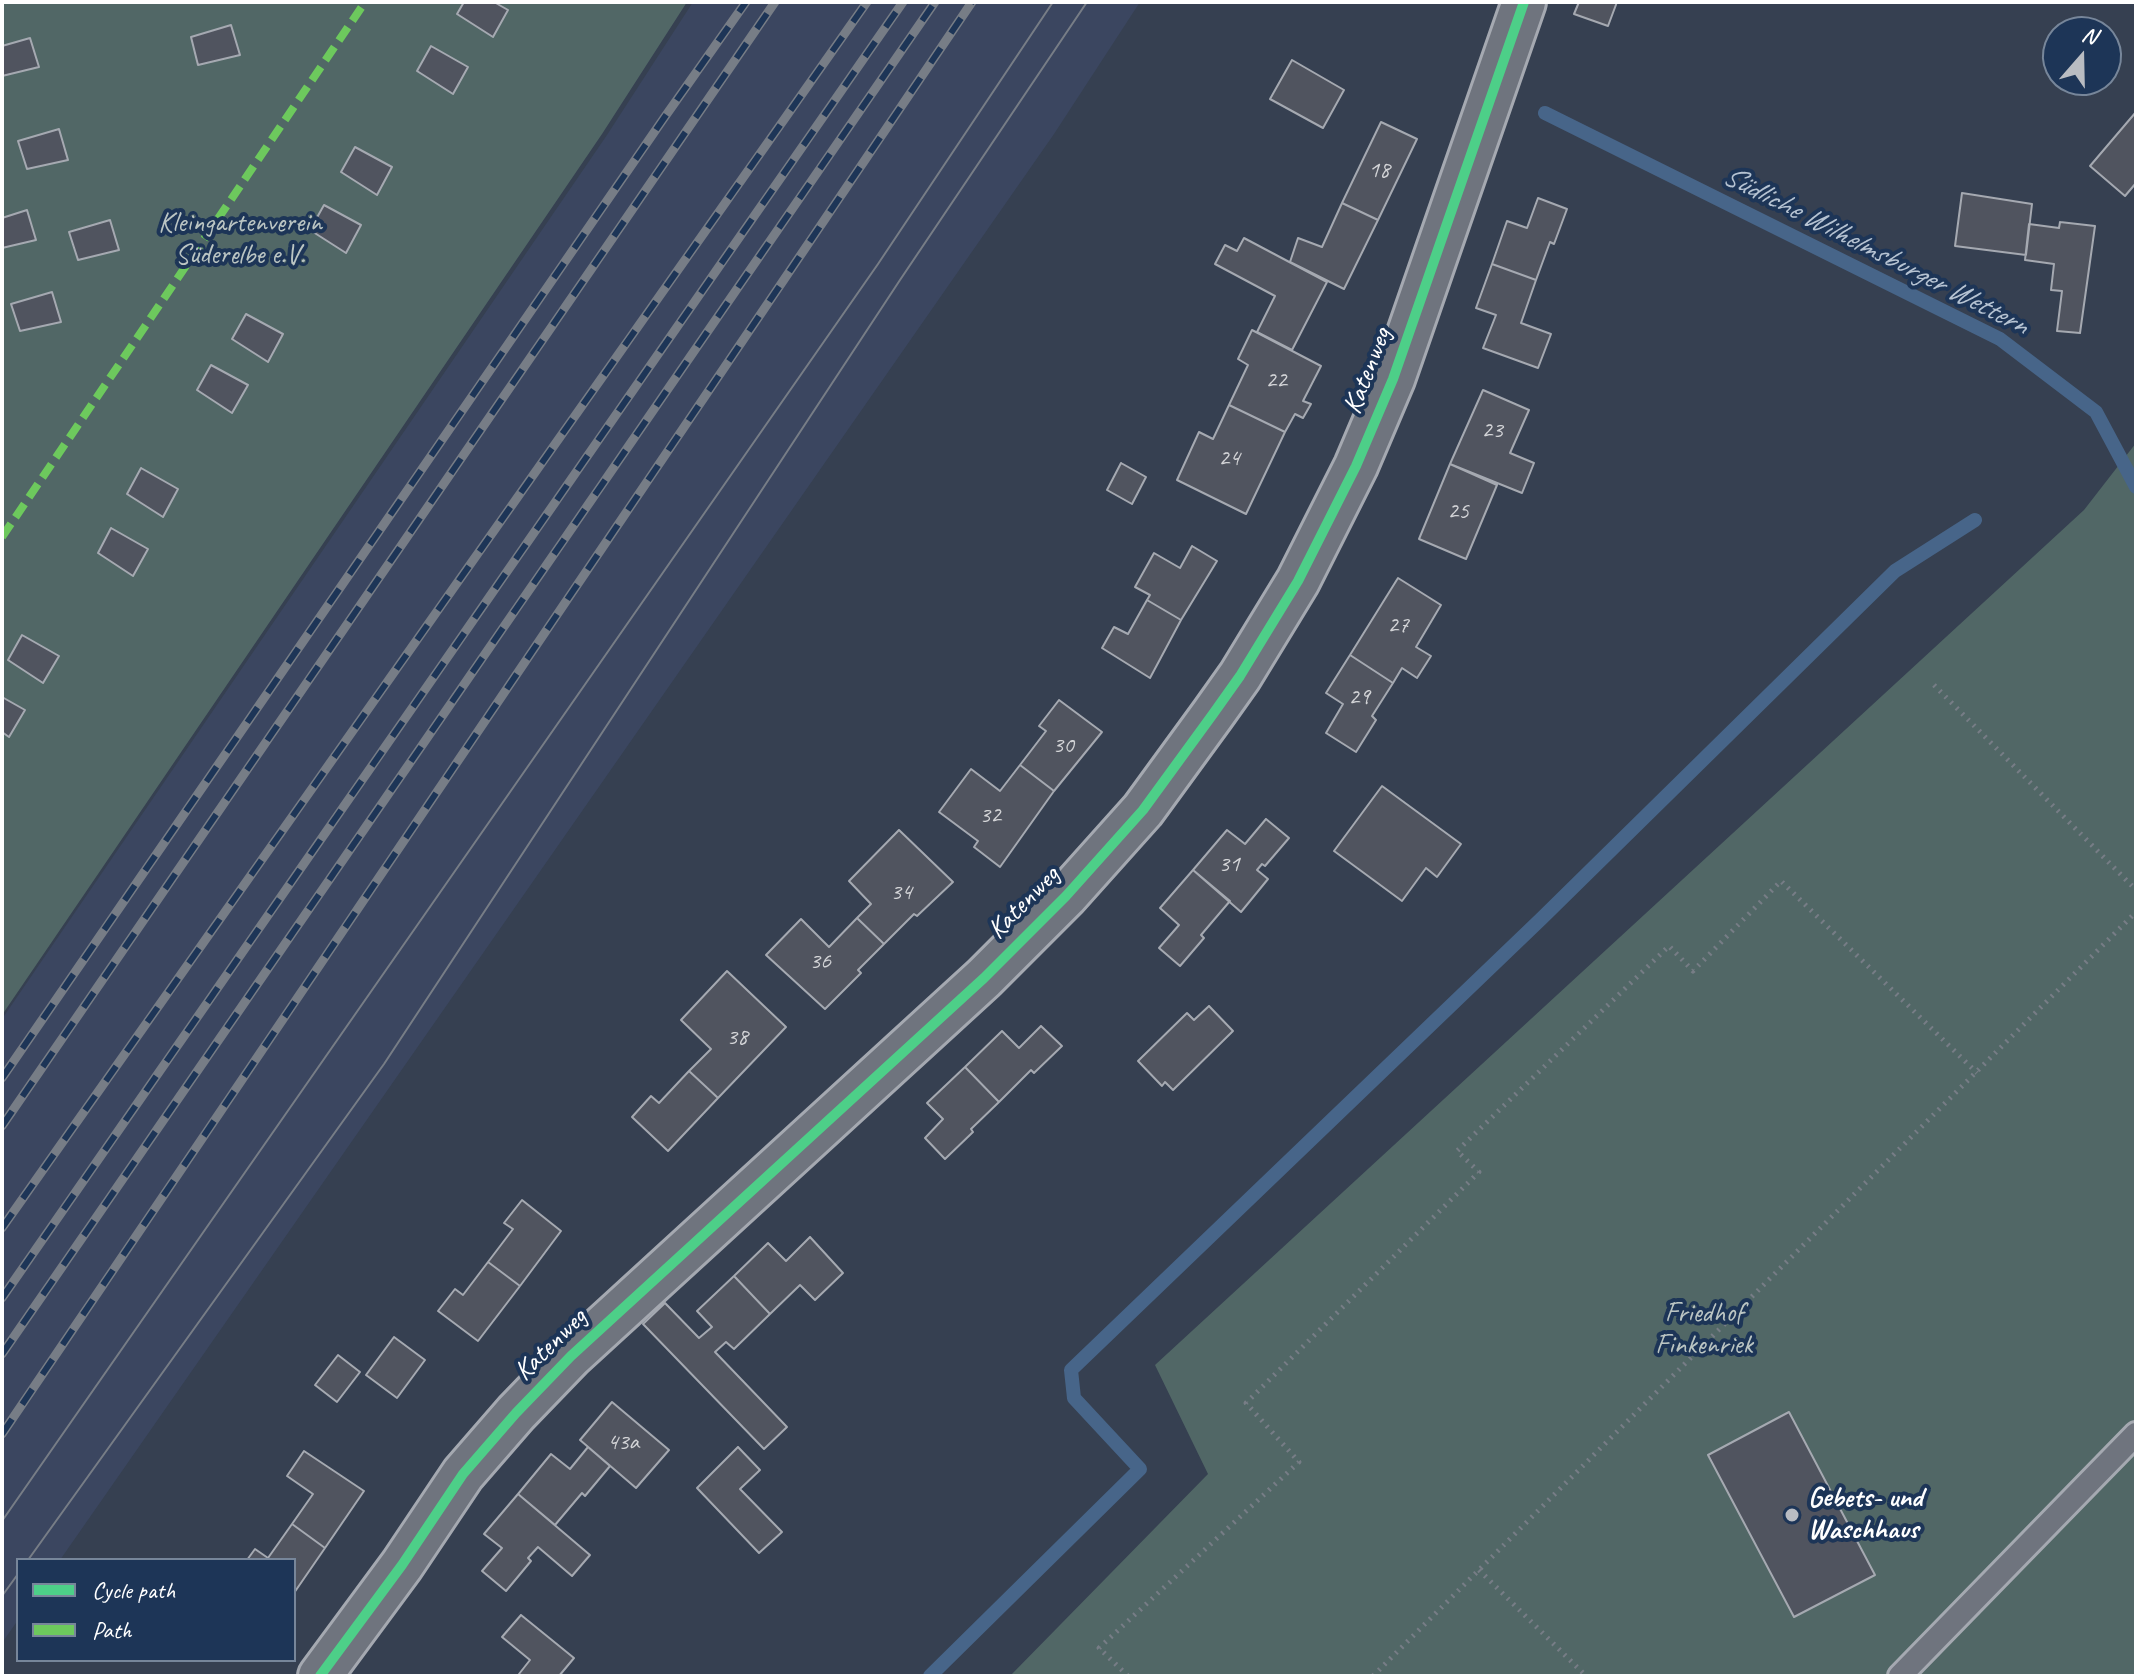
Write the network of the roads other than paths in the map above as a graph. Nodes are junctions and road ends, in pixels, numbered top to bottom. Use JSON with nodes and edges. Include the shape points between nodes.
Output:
{"nodes":[{"id":1,"x":1524,"y":2,"type":"edge"},
{"id":2,"x":2136,"y":1434,"type":"edge"},
{"id":3,"x":320,"y":1676,"type":"edge"},
{"id":4,"x":1900,"y":1676,"type":"edge"}],
"edges":[{"from":1,"to":3,"type":"street","name":"Katenweg","via":[[1393,379],[1356,466],[1298,581],[1213,714],[1143,810],[1066,896],[516,1413],[463,1474]]},
{"from":2,"to":4,"type":"lane"}]}
